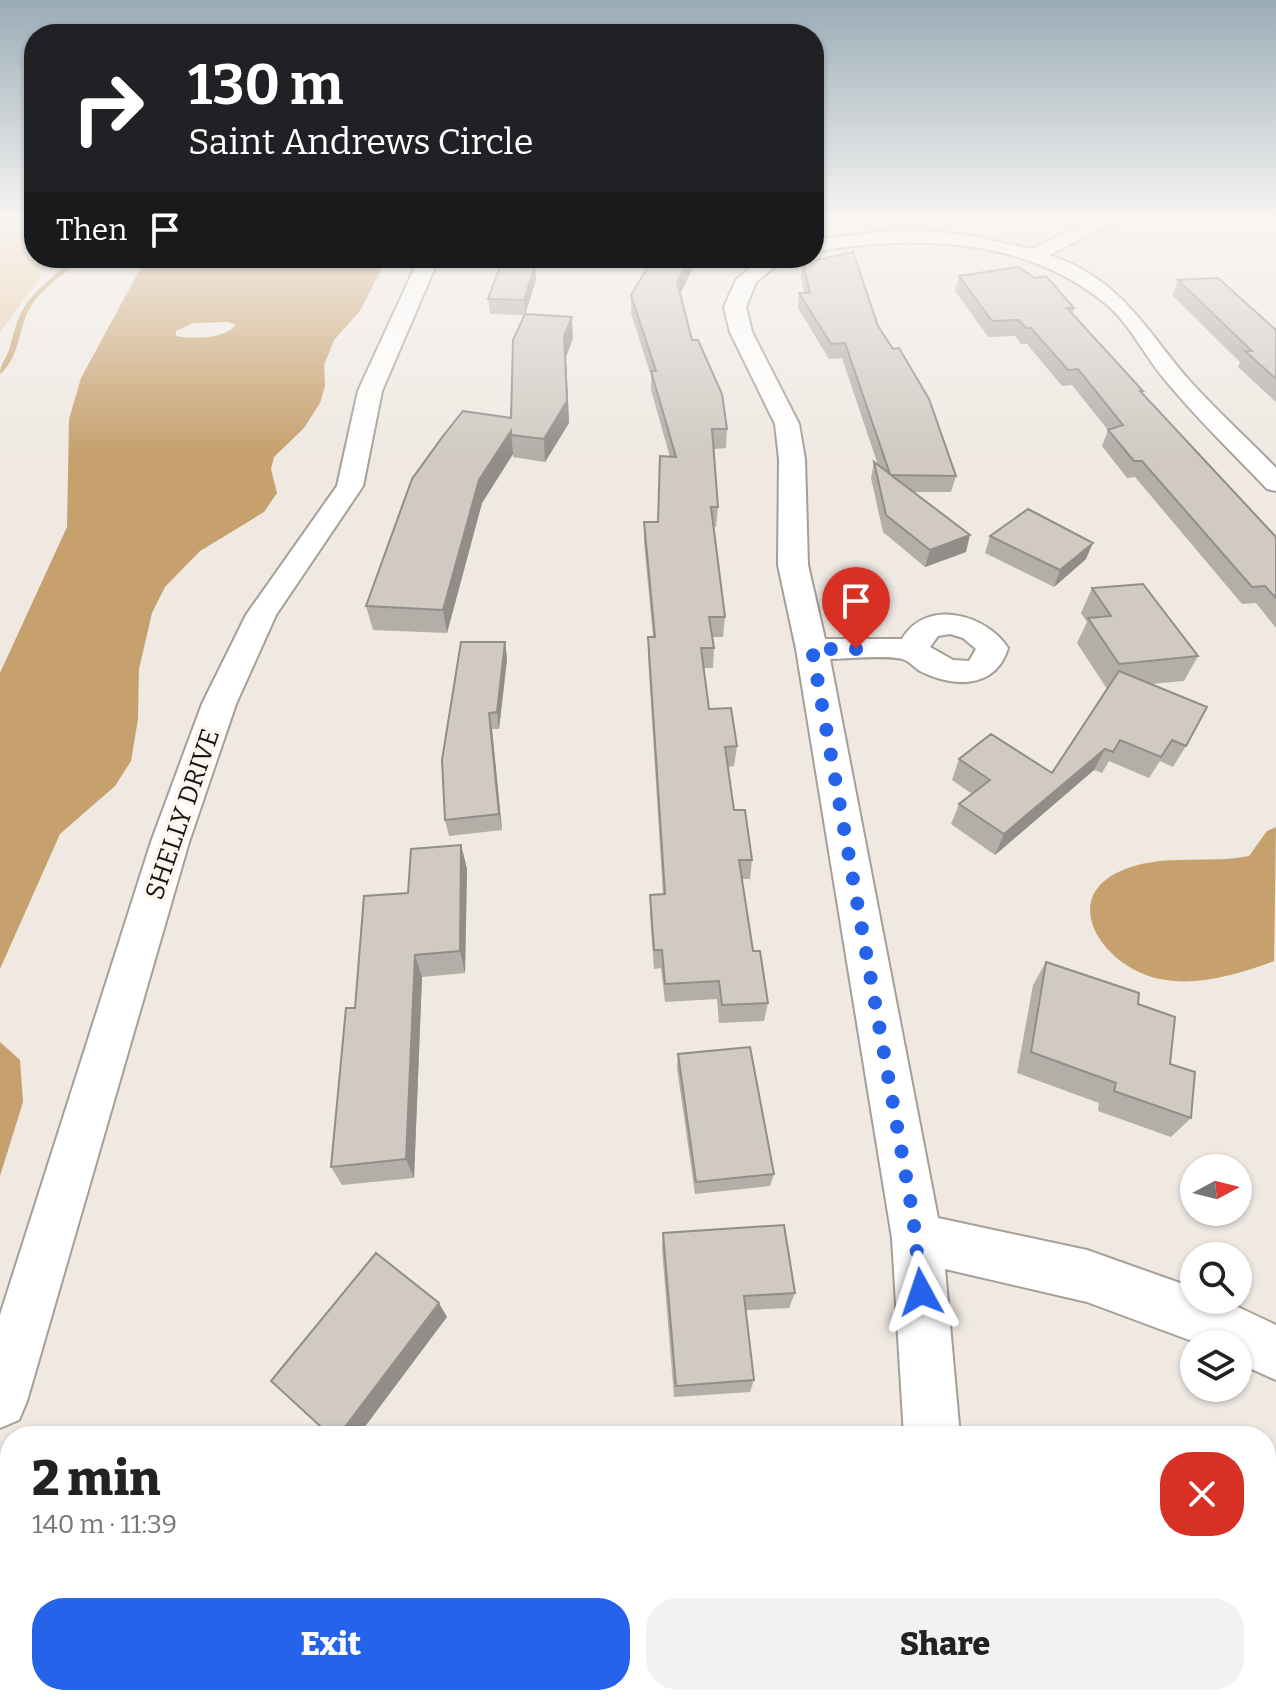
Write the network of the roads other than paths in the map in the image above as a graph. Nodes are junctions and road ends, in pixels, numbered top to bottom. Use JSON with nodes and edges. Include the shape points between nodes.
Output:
{"nodes":[{"id":1,"x":412,"y":297,"type":"edge"},
{"id":2,"x":739,"y":297,"type":"edge"},
{"id":3,"x":1109,"y":297,"type":"edge"},
{"id":4,"x":1276,"y":483,"type":"edge"},
{"id":5,"x":812,"y":649,"type":"junction"},
{"id":6,"x":913,"y":649,"type":"dead end"},
{"id":7,"x":917,"y":1238,"type":"junction"},
{"id":8,"x":1276,"y":1353,"type":"edge"},
{"id":9,"x":0,"y":1401,"type":"edge"},
{"id":10,"x":931,"y":1426,"type":"edge"}],
"edges":[{"from":1,"to":9,"type":"street","name":"SHELLY DRIVE","via":[[370,391],[350,486],[261,615],[219,704],[170,842]]},
{"from":2,"to":5,"type":"street","via":[[738,324],[788,424],[793,565]]},
{"from":3,"to":4,"type":"street","via":[[1172,375]]},
{"from":5,"to":6,"type":"street"},
{"from":5,"to":7,"type":"street"},
{"from":7,"to":8,"type":"street","via":[[1087,1276],[1197,1315]]},
{"from":7,"to":10,"type":"street"}]}
